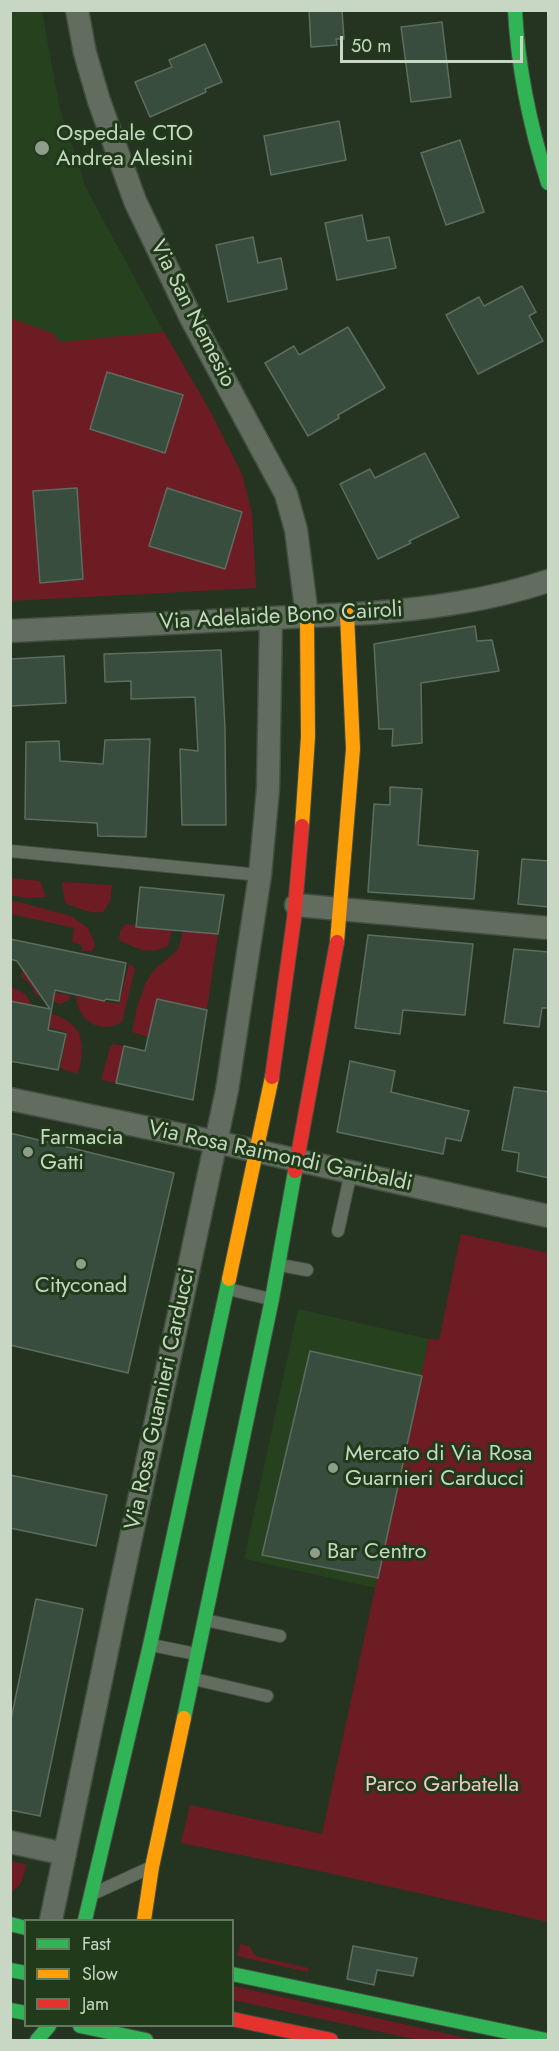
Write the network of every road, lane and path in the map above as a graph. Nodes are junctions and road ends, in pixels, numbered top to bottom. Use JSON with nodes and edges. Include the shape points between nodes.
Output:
{"nodes":[{"id":1,"x":77,"y":10,"type":"edge"},
{"id":2,"x":515,"y":10,"type":"edge"},
{"id":3,"x":549,"y":183,"type":"edge"},
{"id":4,"x":549,"y":581,"type":"edge"},
{"id":5,"x":347,"y":614,"type":"junction"},
{"id":6,"x":307,"y":616,"type":"junction"},
{"id":7,"x":271,"y":618,"type":"junction"},
{"id":8,"x":10,"y":631,"type":"edge"},
{"id":9,"x":10,"y":851,"type":"edge"},
{"id":10,"x":260,"y":875,"type":"junction"},
{"id":11,"x":299,"y":877,"type":"junction"},
{"id":12,"x":296,"y":905,"type":"junction"},
{"id":13,"x":341,"y":909,"type":"junction"},
{"id":14,"x":549,"y":928,"type":"edge"},
{"id":15,"x":10,"y":1099,"type":"edge"},
{"id":16,"x":216,"y":1142,"type":"junction"},
{"id":17,"x":257,"y":1151,"type":"junction"},
{"id":18,"x":298,"y":1160,"type":"junction"},
{"id":19,"x":351,"y":1172,"type":"junction"},
{"id":20,"x":549,"y":1216,"type":"edge"},
{"id":21,"x":338,"y":1231,"type":"dead end"},
{"id":22,"x":279,"y":1264,"type":"junction"},
{"id":23,"x":307,"y":1270,"type":"dead end"},
{"id":24,"x":227,"y":1289,"type":"junction"},
{"id":25,"x":272,"y":1299,"type":"junction"},
{"id":26,"x":204,"y":1620,"type":"junction"},
{"id":27,"x":280,"y":1636,"type":"dead end"},
{"id":28,"x":150,"y":1645,"type":"junction"},
{"id":29,"x":198,"y":1654,"type":"junction"},
{"id":30,"x":193,"y":1679,"type":"junction"},
{"id":31,"x":267,"y":1696,"type":"dead end"},
{"id":32,"x":10,"y":1842,"type":"edge"},
{"id":33,"x":65,"y":1854,"type":"junction"},
{"id":34,"x":152,"y":1867,"type":"junction"},
{"id":35,"x":91,"y":1895,"type":"junction"},
{"id":36,"x":51,"y":1919,"type":"edge"},
{"id":37,"x":85,"y":1919,"type":"edge"},
{"id":38,"x":144,"y":1919,"type":"edge"},
{"id":39,"x":234,"y":1974,"type":"edge"},
{"id":40,"x":234,"y":2019,"type":"edge"},
{"id":41,"x":47,"y":2027,"type":"edge"},
{"id":42,"x":89,"y":2027,"type":"edge"},
{"id":43,"x":37,"y":2040,"type":"edge"},
{"id":44,"x":146,"y":2040,"type":"edge"},
{"id":45,"x":331,"y":2040,"type":"edge"},
{"id":46,"x":546,"y":2040,"type":"edge"}],
"edges":[{"from":1,"to":6,"type":"street","name":"Via San Nemesio","via":[[99,101],[135,201],[286,494],[296,530]]},
{"from":2,"to":3,"type":"street","via":[[526,105]]},
{"from":4,"to":5,"type":"street","name":"Via Adelaide Bono Cairoli","via":[[439,607]]},
{"from":5,"to":6,"type":"street","name":"Via Adelaide Bono Cairoli"},
{"from":5,"to":13,"type":"street","via":[[353,749]]},
{"from":6,"to":7,"type":"street","name":"Via Adelaide Bono Cairoli"},
{"from":6,"to":11,"type":"street","name":"Via Rosa Guarnieri Carducci","via":[[307,768]]},
{"from":7,"to":8,"type":"street","name":"Via Adelaide Bono Cairoli"},
{"from":7,"to":10,"type":"street","name":"Via Rosa Guarnieri Carducci","via":[[268,789]]},
{"from":9,"to":10,"type":"lane"},
{"from":10,"to":11,"type":"street"},
{"from":10,"to":16,"type":"street","name":"Via Rosa Guarnieri Carducci"},
{"from":11,"to":12,"type":"street","name":"Via Rosa Guarnieri Carducci"},
{"from":12,"to":13,"type":"street"},
{"from":12,"to":17,"type":"street","name":"Via Rosa Guarnieri Carducci"},
{"from":13,"to":14,"type":"street"},
{"from":13,"to":18,"type":"street"},
{"from":15,"to":16,"type":"street","name":"Via Rosa Raimondi Garibaldi"},
{"from":16,"to":17,"type":"street","name":"Via Rosa Raimondi Garibaldi"},
{"from":16,"to":33,"type":"street","name":"Via Rosa Guarnieri Carducci"},
{"from":17,"to":18,"type":"street","name":"Via Rosa Raimondi Garibaldi"},
{"from":17,"to":24,"type":"street","name":"Via Rosa Guarnieri Carducci"},
{"from":18,"to":19,"type":"street","name":"Via Rosa Raimondi Garibaldi"},
{"from":18,"to":22,"type":"street"},
{"from":19,"to":20,"type":"street","name":"Via Rosa Raimondi Garibaldi"},
{"from":19,"to":21,"type":"lane"},
{"from":22,"to":23,"type":"lane"},
{"from":22,"to":25,"type":"street"},
{"from":24,"to":25,"type":"lane","name":"Via Rosa Guarnieri Carducci"},
{"from":24,"to":28,"type":"street","name":"Via Rosa Guarnieri Carducci"},
{"from":25,"to":26,"type":"street"},
{"from":26,"to":27,"type":"lane"},
{"from":26,"to":29,"type":"street"},
{"from":28,"to":29,"type":"lane"},
{"from":28,"to":35,"type":"street","name":"Via Rosa Guarnieri Carducci"},
{"from":29,"to":30,"type":"street"},
{"from":30,"to":31,"type":"lane"},
{"from":30,"to":34,"type":"street"},
{"from":32,"to":33,"type":"street"},
{"from":33,"to":36,"type":"street","name":"Via Rosa Guarnieri Carducci"},
{"from":34,"to":35,"type":"lane"},
{"from":34,"to":38,"type":"street"},
{"from":35,"to":37,"type":"street","name":"Via Rosa Guarnieri Carducci"},
{"from":39,"to":46,"type":"street"},
{"from":40,"to":45,"type":"street"},
{"from":41,"to":43,"type":"street"},
{"from":42,"to":44,"type":"street"}]}
